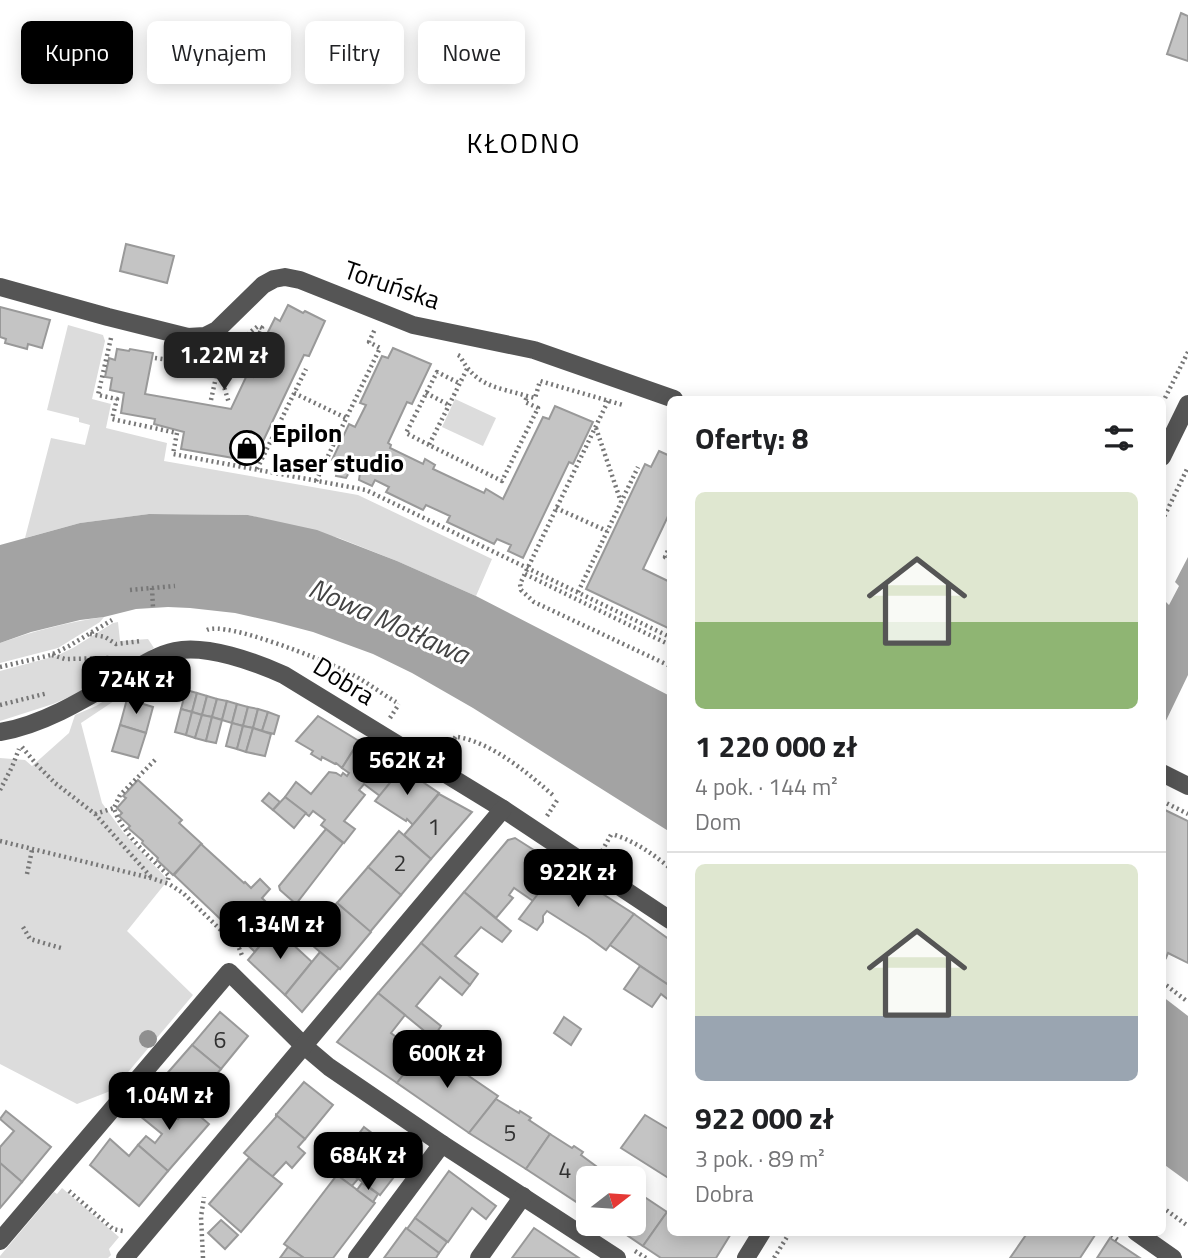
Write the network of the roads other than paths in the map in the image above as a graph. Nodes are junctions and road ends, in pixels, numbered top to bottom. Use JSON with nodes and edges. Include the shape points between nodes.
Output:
{"nodes":[{"id":1,"x":0,"y":288,"type":"edge"},
{"id":2,"x":667,"y":397,"type":"edge"},
{"id":3,"x":1188,"y":404,"type":"edge"},
{"id":4,"x":1166,"y":449,"type":"edge"},
{"id":5,"x":0,"y":732,"type":"edge"},
{"id":6,"x":1166,"y":775,"type":"edge"},
{"id":7,"x":1188,"y":786,"type":"edge"},
{"id":8,"x":503,"y":809,"type":"junction"},
{"id":9,"x":667,"y":918,"type":"edge"},
{"id":10,"x":303,"y":1045,"type":"junction"},
{"id":11,"x":442,"y":1144,"type":"junction"},
{"id":12,"x":523,"y":1196,"type":"junction"},
{"id":13,"x":760,"y":1236,"type":"edge"},
{"id":14,"x":1142,"y":1236,"type":"edge"},
{"id":15,"x":0,"y":1241,"type":"edge"},
{"id":16,"x":131,"y":1256,"type":"edge"},
{"id":17,"x":357,"y":1258,"type":"edge"},
{"id":18,"x":478,"y":1258,"type":"edge"},
{"id":19,"x":617,"y":1258,"type":"edge"},
{"id":20,"x":746,"y":1258,"type":"edge"},
{"id":21,"x":1173,"y":1258,"type":"edge"}],
"edges":[{"from":1,"to":2,"type":"street","name":"Toruńska","via":[[109,330],[188,337],[216,330],[263,285],[285,277],[413,325],[534,350]]},
{"from":3,"to":4,"type":"street"},
{"from":5,"to":8,"type":"street","name":"Dobra","via":[[37,722],[176,650],[220,653],[284,675]]},
{"from":6,"to":7,"type":"street"},
{"from":8,"to":9,"type":"street","name":"Dobra"},
{"from":8,"to":10,"type":"street"},
{"from":10,"to":11,"type":"street"},
{"from":10,"to":15,"type":"street","via":[[229,972]]},
{"from":10,"to":16,"type":"street"},
{"from":11,"to":12,"type":"street"},
{"from":11,"to":17,"type":"street"},
{"from":12,"to":18,"type":"street"},
{"from":12,"to":19,"type":"street"},
{"from":13,"to":20,"type":"street"},
{"from":14,"to":21,"type":"street"}]}
